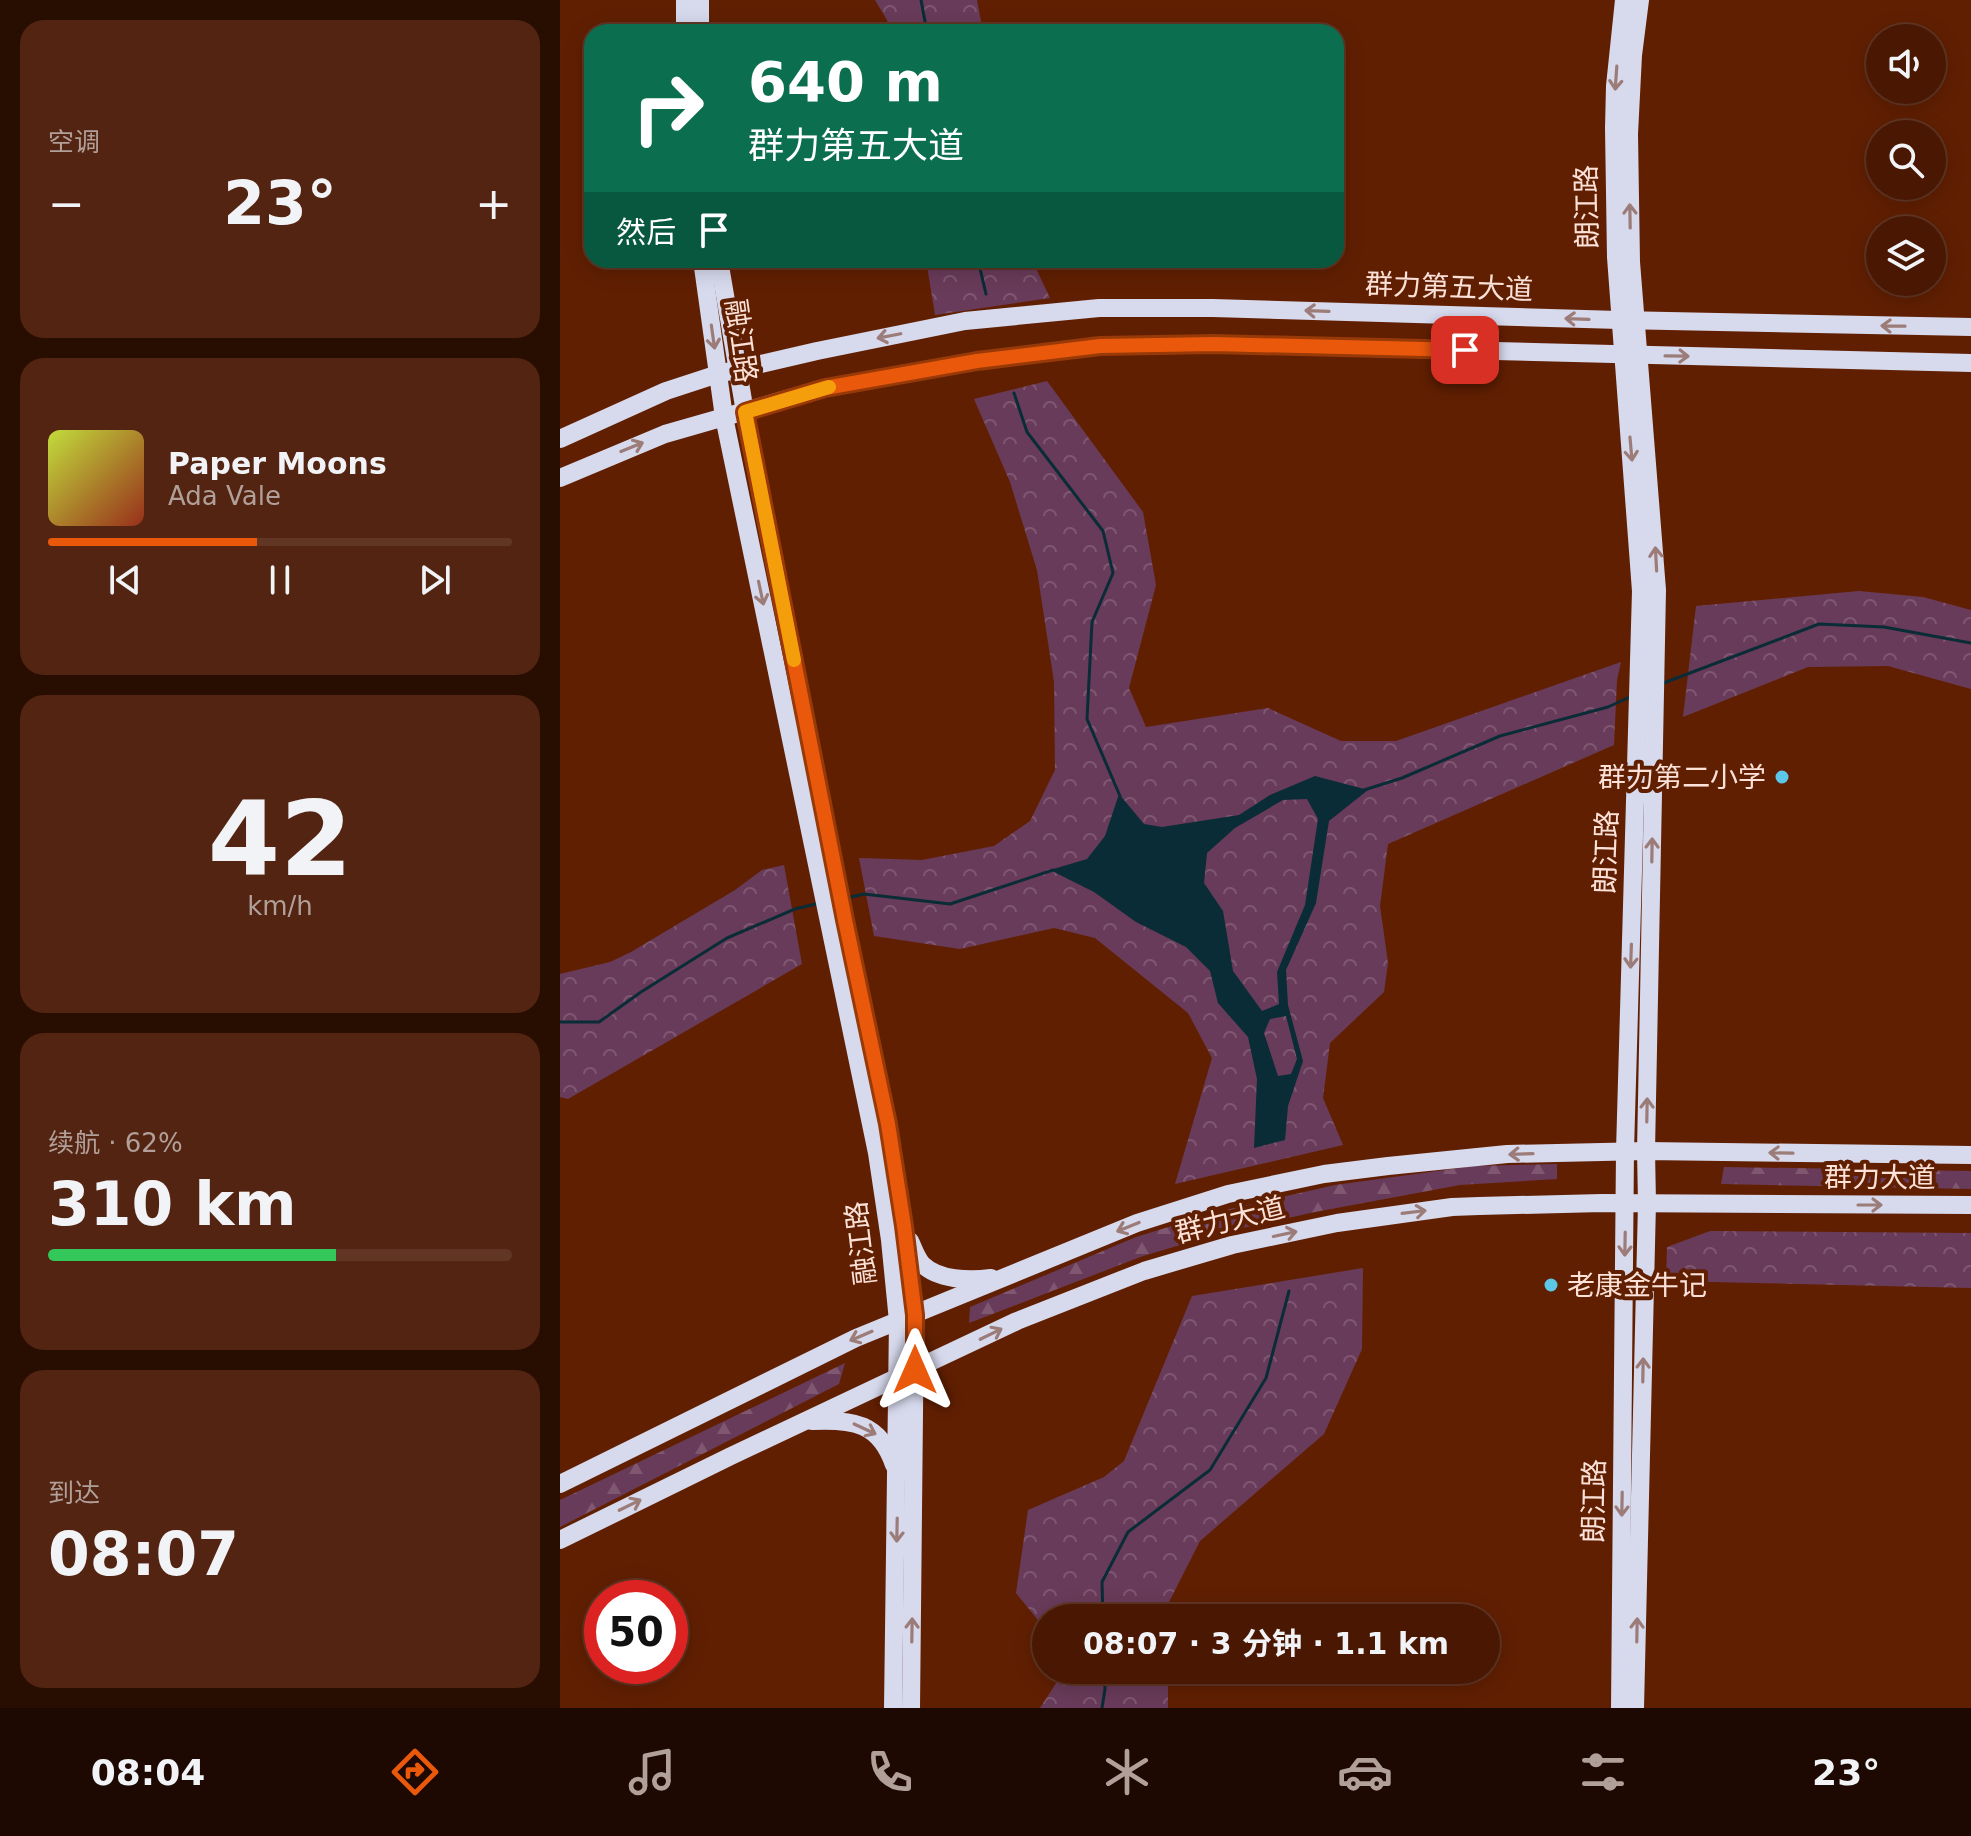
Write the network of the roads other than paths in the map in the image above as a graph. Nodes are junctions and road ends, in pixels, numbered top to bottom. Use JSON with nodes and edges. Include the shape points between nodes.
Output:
{"nodes":[{"id":1,"x":685,"y":0,"type":"edge"},
{"id":2,"x":700,"y":0,"type":"edge"},
{"id":3,"x":1624,"y":0,"type":"edge"},
{"id":4,"x":1640,"y":0,"type":"edge"},
{"id":5,"x":685,"y":24,"type":"edge"},
{"id":6,"x":700,"y":24,"type":"edge"},
{"id":7,"x":703,"y":268,"type":"edge"},
{"id":8,"x":720,"y":268,"type":"edge"},
{"id":9,"x":1628,"y":320,"type":"junction"},
{"id":10,"x":1971,"y":327,"type":"edge"},
{"id":11,"x":1631,"y":354,"type":"junction"},
{"id":12,"x":1971,"y":363,"type":"edge"},
{"id":13,"x":737,"y":369,"type":"junction"},
{"id":14,"x":718,"y":374,"type":"junction"},
{"id":15,"x":745,"y":412,"type":"junction"},
{"id":16,"x":724,"y":417,"type":"junction"},
{"id":17,"x":560,"y":439,"type":"edge"},
{"id":18,"x":560,"y":478,"type":"edge"},
{"id":19,"x":1646,"y":708,"type":"junction"},
{"id":20,"x":827,"y":871,"type":"junction"},
{"id":21,"x":837,"y":923,"type":"junction"},
{"id":22,"x":1625,"y":1151,"type":"junction"},
{"id":23,"x":1646,"y":1151,"type":"junction"},
{"id":24,"x":1971,"y":1155,"type":"edge"},
{"id":25,"x":1647,"y":1203,"type":"junction"},
{"id":26,"x":1625,"y":1204,"type":"junction"},
{"id":27,"x":1971,"y":1205,"type":"edge"},
{"id":28,"x":904,"y":1226,"type":"junction"},
{"id":29,"x":1009,"y":1276,"type":"junction"},
{"id":30,"x":907,"y":1318,"type":"junction"},
{"id":31,"x":915,"y":1370,"type":"junction"},
{"id":32,"x":897,"y":1379,"type":"junction"},
{"id":33,"x":806,"y":1422,"type":"junction"},
{"id":34,"x":897,"y":1477,"type":"junction"},
{"id":35,"x":560,"y":1484,"type":"edge"},
{"id":36,"x":560,"y":1540,"type":"edge"},
{"id":37,"x":893,"y":1708,"type":"edge"},
{"id":38,"x":911,"y":1708,"type":"edge"},
{"id":39,"x":1620,"y":1708,"type":"edge"},
{"id":40,"x":1635,"y":1708,"type":"edge"}],
"edges":[{"from":1,"to":5,"type":"main road"},
{"from":2,"to":6,"type":"main road"},
{"from":3,"to":9,"type":"main road","name":"朗江路","one_way":true,"via":[[1614,128],[1616,257]]},
{"from":9,"to":4,"type":"main road","name":"朗江路","one_way":true,"via":[[1629,134]]},
{"from":7,"to":14,"type":"main road","name":"融江路","one_way":true},
{"from":8,"to":13,"type":"main road","name":"融江路"},
{"from":10,"to":9,"type":"main road","name":"群力第五大道","one_way":true},
{"from":9,"to":11,"type":"main road","name":"朗江路"},
{"from":9,"to":13,"type":"main road","name":"群力第五大道","one_way":true,"via":[[1099,308],[965,321]]},
{"from":11,"to":12,"type":"main road","one_way":true},
{"from":11,"to":15,"type":"main road","via":[[1100,346],[825,388]]},
{"from":11,"to":19,"type":"main road","name":"朗江路","via":[[1641,591],[1648,641]]},
{"from":13,"to":14,"type":"main road","name":"群力第五大道"},
{"from":13,"to":15,"type":"main road","name":"融江路"},
{"from":14,"to":16,"type":"main road","name":"融江路"},
{"from":14,"to":17,"type":"main road","name":"群力第五大道","via":[[666,391]]},
{"from":15,"to":16,"type":"main road"},
{"from":15,"to":20,"type":"main road","name":"融江路"},
{"from":18,"to":16,"type":"main road","one_way":true,"via":[[665,434]]},
{"from":16,"to":20,"type":"main road","name":"融江路","one_way":true},
{"from":19,"to":22,"type":"main road","name":"朗江路","one_way":true},
{"from":23,"to":19,"type":"main road","name":"朗江路","one_way":true},
{"from":20,"to":21,"type":"main road","name":"融江路"},
{"from":21,"to":28,"type":"main road","name":"融江路","via":[[888,1124]]},
{"from":21,"to":30,"type":"main road","name":"融江路"},
{"from":22,"to":23,"type":"main road","name":"群力大道"},
{"from":22,"to":26,"type":"main road","name":"朗江路"},
{"from":22,"to":29,"type":"main road","name":"群力大道","one_way":true,"via":[[1465,1157],[1324,1174],[1228,1194],[1137,1223]]},
{"from":24,"to":23,"type":"main road","name":"群力大道","one_way":true},
{"from":23,"to":25,"type":"main road","name":"朗江路"},
{"from":25,"to":26,"type":"main road","name":"群力大道"},
{"from":25,"to":27,"type":"main road","name":"群力大道","one_way":true},
{"from":40,"to":25,"type":"main road","name":"朗江路","one_way":true},
{"from":31,"to":26,"type":"main road","name":"群力大道","one_way":true,"via":[[1017,1321],[1232,1245],[1452,1207]]},
{"from":26,"to":39,"type":"main road","name":"朗江路","one_way":true},
{"from":28,"to":29,"type":"main road","via":[[920,1262],[936,1273],[971,1279]]},
{"from":28,"to":30,"type":"main road","name":"融江路"},
{"from":29,"to":30,"type":"main road","name":"群力大道"},
{"from":30,"to":31,"type":"main road","name":"融江路"},
{"from":30,"to":32,"type":"main road","name":"融江路"},
{"from":30,"to":35,"type":"main road","name":"群力大道","one_way":true},
{"from":31,"to":32,"type":"main road","name":"群力大道"},
{"from":38,"to":31,"type":"main road","name":"融江路","one_way":true},
{"from":32,"to":33,"type":"main road","name":"群力大道"},
{"from":32,"to":34,"type":"main road","name":"融江路"},
{"from":33,"to":34,"type":"main road","one_way":true,"via":[[849,1423],[875,1433],[887,1447]]},
{"from":36,"to":33,"type":"main road","name":"群力大道","one_way":true},
{"from":34,"to":37,"type":"main road","name":"融江路","one_way":true}]}
